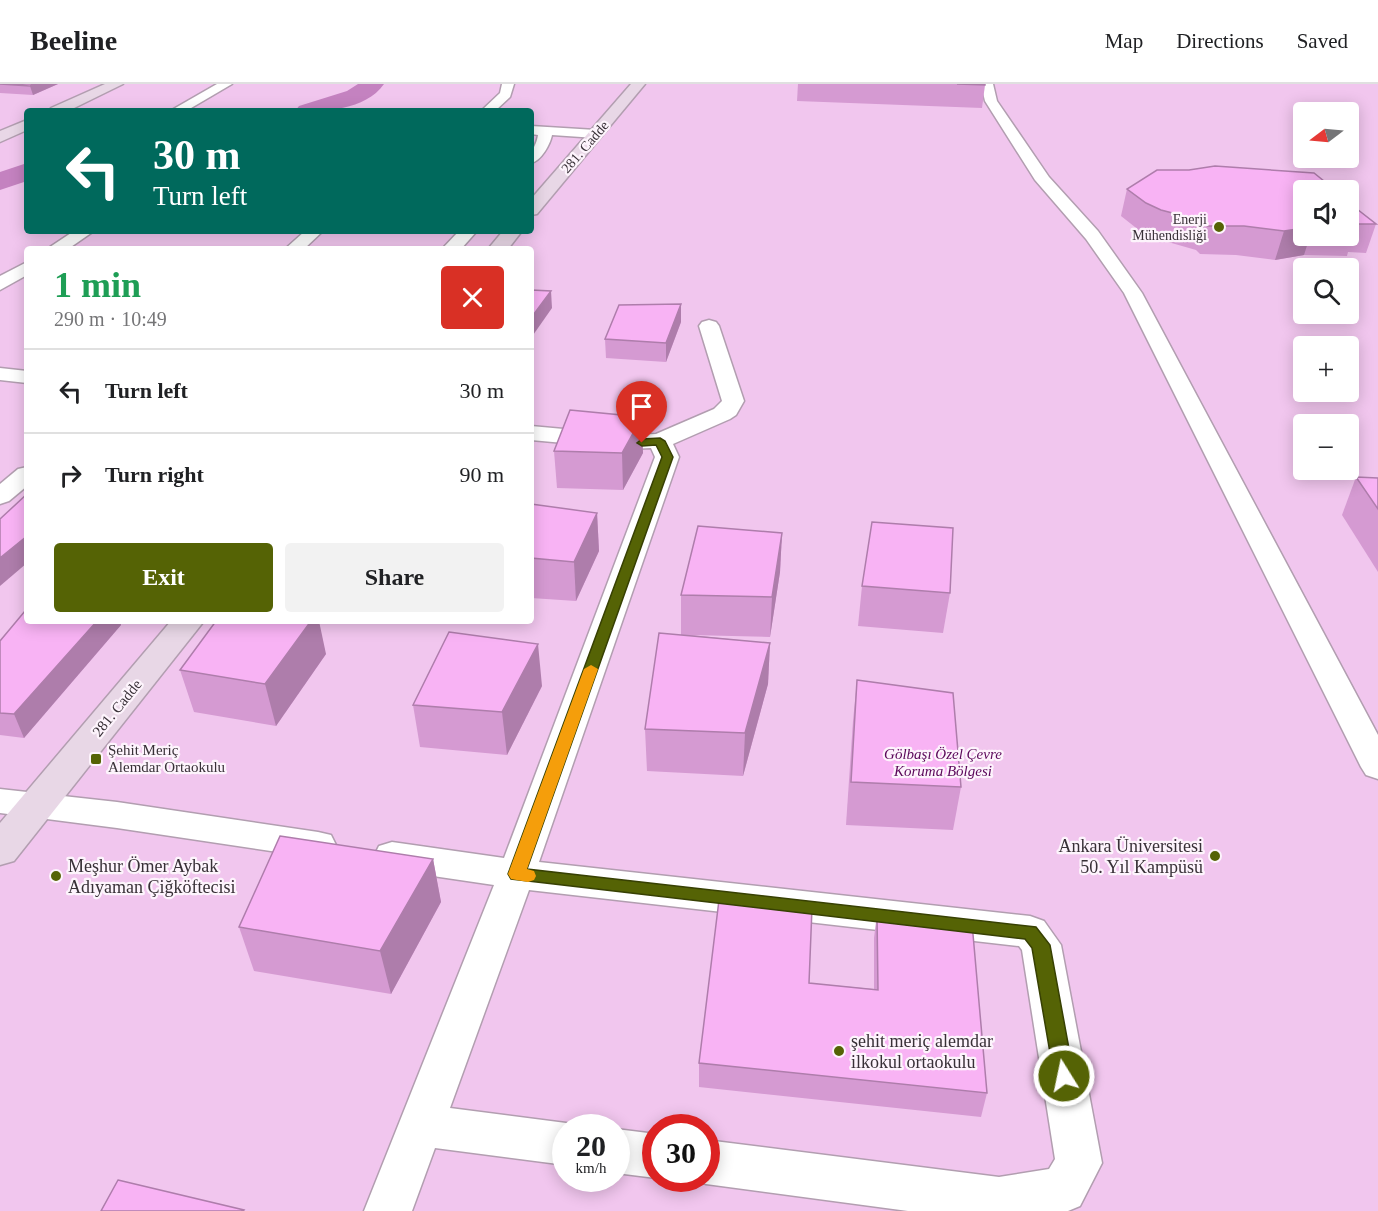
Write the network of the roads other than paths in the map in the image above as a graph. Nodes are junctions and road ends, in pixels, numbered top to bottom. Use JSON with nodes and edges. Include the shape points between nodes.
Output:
{"nodes":[{"id":1,"x":98,"y":84,"type":"edge"},
{"id":2,"x":116,"y":84,"type":"edge"},
{"id":3,"x":226,"y":84,"type":"edge"},
{"id":4,"x":508,"y":84,"type":"edge"},
{"id":5,"x":638,"y":84,"type":"edge"},
{"id":6,"x":987,"y":84,"type":"edge"},
{"id":7,"x":45,"y":108,"type":"edge"},
{"id":8,"x":63,"y":108,"type":"edge"},
{"id":9,"x":182,"y":108,"type":"edge"},
{"id":10,"x":490,"y":108,"type":"edge"},
{"id":11,"x":24,"y":117,"type":"edge"},
{"id":12,"x":24,"y":125,"type":"edge"},
{"id":13,"x":0,"y":128,"type":"edge"},
{"id":14,"x":538,"y":131,"type":"edge"},
{"id":15,"x":596,"y":134,"type":"junction"},
{"id":16,"x":0,"y":137,"type":"edge"},
{"id":17,"x":534,"y":155,"type":"edge"},
{"id":18,"x":534,"y":206,"type":"edge"},
{"id":19,"x":81,"y":234,"type":"edge"},
{"id":20,"x":312,"y":234,"type":"edge"},
{"id":21,"x":465,"y":234,"type":"edge"},
{"id":22,"x":510,"y":234,"type":"edge"},
{"id":23,"x":61,"y":246,"type":"edge"},
{"id":24,"x":298,"y":246,"type":"edge"},
{"id":25,"x":454,"y":246,"type":"edge"},
{"id":26,"x":500,"y":246,"type":"edge"},
{"id":27,"x":24,"y":269,"type":"edge"},
{"id":28,"x":0,"y":284,"type":"edge"},
{"id":29,"x":709,"y":326,"type":"dead end"},
{"id":30,"x":0,"y":374,"type":"edge"},
{"id":31,"x":24,"y":377,"type":"edge"},
{"id":32,"x":534,"y":433,"type":"edge"},
{"id":33,"x":660,"y":441,"type":"junction"},
{"id":34,"x":24,"y":476,"type":"edge"},
{"id":35,"x":0,"y":496,"type":"edge"},
{"id":36,"x":185,"y":624,"type":"edge"},
{"id":37,"x":1378,"y":767,"type":"edge"},
{"id":38,"x":18,"y":803,"type":"edge"},
{"id":39,"x":0,"y":850,"type":"edge"},
{"id":40,"x":517,"y":874,"type":"junction"},
{"id":41,"x":421,"y":1125,"type":"junction"},
{"id":42,"x":552,"y":1142,"type":"edge"},
{"id":43,"x":720,"y":1164,"type":"edge"},
{"id":44,"x":388,"y":1211,"type":"edge"}],
"edges":[{"from":1,"to":7,"type":"street"},
{"from":2,"to":8,"type":"street"},
{"from":3,"to":9,"type":"street"},
{"from":4,"to":10,"type":"street","via":[[506,94]]},
{"from":5,"to":15,"type":"street","name":"281. Cadde"},
{"from":6,"to":37,"type":"street","via":[[991,100],[1043,180],[1092,235],[1133,293]]},
{"from":11,"to":13,"type":"street"},
{"from":12,"to":16,"type":"street"},
{"from":14,"to":15,"type":"street"},
{"from":14,"to":17,"type":"street","via":[[544,141]]},
{"from":15,"to":18,"type":"street","name":"281. Cadde"},
{"from":19,"to":23,"type":"street"},
{"from":20,"to":24,"type":"street"},
{"from":21,"to":25,"type":"street"},
{"from":22,"to":26,"type":"street"},
{"from":27,"to":28,"type":"street"},
{"from":29,"to":33,"type":"street","via":[[733,401],[722,414]]},
{"from":30,"to":31,"type":"street"},
{"from":32,"to":33,"type":"street"},
{"from":33,"to":40,"type":"street","via":[[667,457]]},
{"from":34,"to":35,"type":"street"},
{"from":36,"to":38,"type":"street","name":"281. Cadde"},
{"from":38,"to":39,"type":"street","name":"281. Cadde"},
{"from":38,"to":40,"type":"street"},
{"from":40,"to":41,"type":"street"},
{"from":40,"to":43,"type":"street","via":[[1030,932],[1041,945],[1080,1163],[1063,1190],[999,1200]]},
{"from":41,"to":42,"type":"street"},
{"from":41,"to":44,"type":"street"}]}
